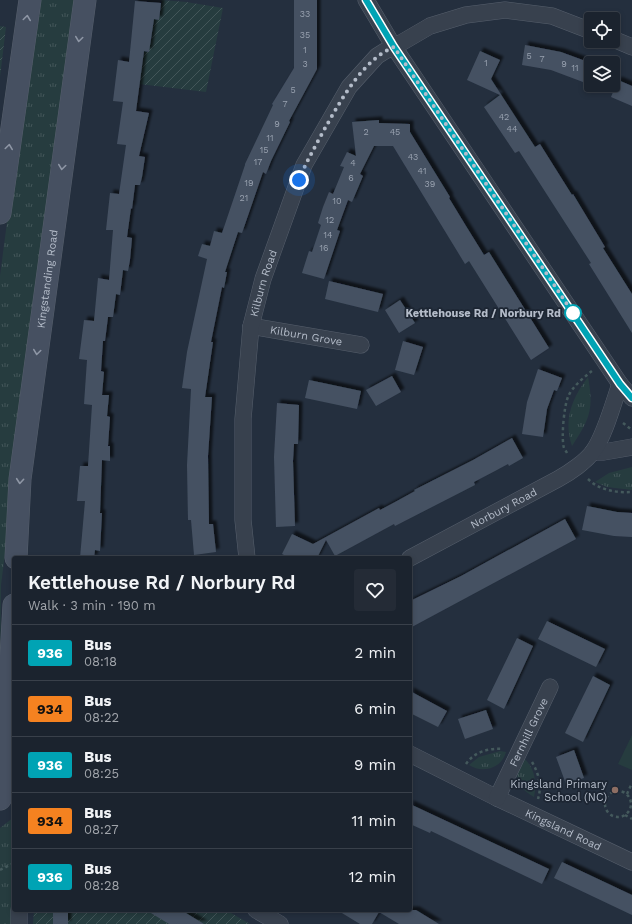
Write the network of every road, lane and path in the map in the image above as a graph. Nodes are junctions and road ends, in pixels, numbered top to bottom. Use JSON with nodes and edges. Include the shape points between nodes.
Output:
{"nodes":[{"id":1,"x":30,"y":0,"type":"edge"},
{"id":2,"x":85,"y":0,"type":"edge"},
{"id":3,"x":366,"y":0,"type":"edge"},
{"id":4,"x":584,"y":28,"type":"edge"},
{"id":5,"x":620,"y":43,"type":"edge"},
{"id":6,"x":394,"y":47,"type":"junction"},
{"id":7,"x":632,"y":47,"type":"edge"},
{"id":8,"x":0,"y":213,"type":"edge"},
{"id":9,"x":251,"y":326,"type":"junction"},
{"id":10,"x":361,"y":345,"type":"dead end"},
{"id":11,"x":620,"y":384,"type":"junction"},
{"id":12,"x":632,"y":398,"type":"edge"},
{"id":13,"x":632,"y":447,"type":"edge"},
{"id":14,"x":593,"y":452,"type":"junction"},
{"id":15,"x":16,"y":556,"type":"edge"},
{"id":16,"x":247,"y":556,"type":"edge"},
{"id":17,"x":412,"y":557,"type":"edge"},
{"id":18,"x":12,"y":641,"type":"edge"},
{"id":19,"x":550,"y":687,"type":"dead end"},
{"id":20,"x":7,"y":732,"type":"edge"},
{"id":21,"x":412,"y":755,"type":"edge"},
{"id":22,"x":632,"y":783,"type":"edge"},
{"id":23,"x":627,"y":794,"type":"junction"},
{"id":24,"x":4,"y":795,"type":"edge"},
{"id":25,"x":497,"y":798,"type":"junction"},
{"id":26,"x":625,"y":815,"type":"junction"},
{"id":27,"x":632,"y":819,"type":"edge"},
{"id":28,"x":632,"y":862,"type":"edge"},
{"id":29,"x":12,"y":864,"type":"edge"},
{"id":30,"x":0,"y":870,"type":"edge"},
{"id":31,"x":19,"y":912,"type":"edge"},
{"id":32,"x":259,"y":912,"type":"edge"},
{"id":33,"x":19,"y":924,"type":"edge"},
{"id":34,"x":280,"y":924,"type":"edge"}],
"edges":[{"from":8,"to":1,"type":"main road","one_way":true},
{"from":2,"to":15,"type":"main road","name":"Kingstanding Road","one_way":true,"via":[[20,479]]},
{"from":3,"to":6,"type":"street"},
{"from":4,"to":6,"type":"street","name":"Kilburn Road","via":[[552,16],[505,10],[466,15],[434,24]]},
{"from":5,"to":7,"type":"street"},
{"from":6,"to":9,"type":"street","name":"Kilburn Road","via":[[377,56],[349,87],[304,166],[263,279]]},
{"from":6,"to":11,"type":"street"},
{"from":9,"to":10,"type":"street","name":"Kilburn Grove"},
{"from":9,"to":16,"type":"street","name":"Kilburn Road","via":[[243,419],[243,520]]},
{"from":11,"to":12,"type":"street"},
{"from":11,"to":14,"type":"street","name":"Norbury Road"},
{"from":13,"to":14,"type":"street"},
{"from":14,"to":17,"type":"street","name":"Norbury Road","via":[[567,474]]},
{"from":18,"to":20,"type":"main road"},
{"from":19,"to":25,"type":"street","name":"Fernhill Grove"},
{"from":20,"to":24,"type":"main road"},
{"from":21,"to":25,"type":"street","name":"Kingsland Road"},
{"from":22,"to":23,"type":"path"},
{"from":23,"to":26,"type":"path","via":[[631,800],[631,808]]},
{"from":23,"to":26,"type":"path","via":[[612,792],[606,797],[604,804],[610,815]]},
{"from":25,"to":28,"type":"street","name":"Kingsland Road"},
{"from":26,"to":27,"type":"path"},
{"from":29,"to":30,"type":"path"},
{"from":31,"to":33,"type":"street"},
{"from":32,"to":34,"type":"street"}]}
